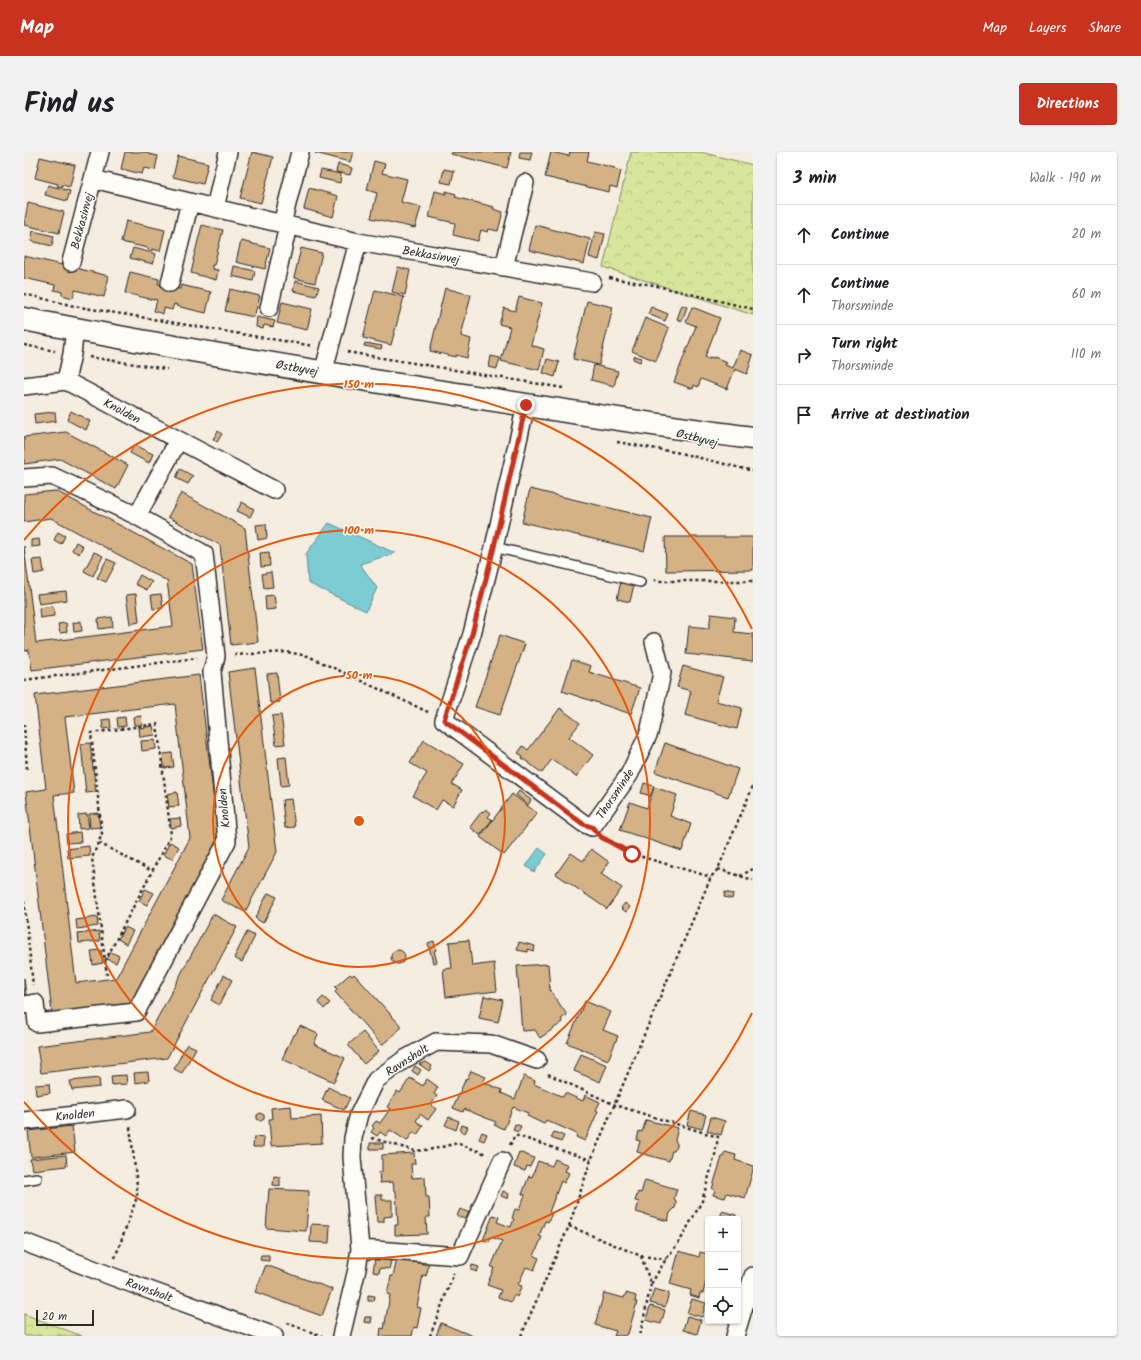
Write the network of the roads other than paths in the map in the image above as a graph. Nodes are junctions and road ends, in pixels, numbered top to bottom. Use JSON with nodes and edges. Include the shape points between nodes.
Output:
{"nodes":[{"id":1,"x":100,"y":152,"type":"edge"},
{"id":2,"x":228,"y":152,"type":"edge"},
{"id":3,"x":300,"y":152,"type":"edge"},
{"id":4,"x":94,"y":180,"type":"junction"},
{"id":5,"x":525,"y":183,"type":"dead end"},
{"id":6,"x":190,"y":202,"type":"junction"},
{"id":7,"x":215,"y":208,"type":"junction"},
{"id":8,"x":285,"y":225,"type":"junction"},
{"id":9,"x":358,"y":242,"type":"junction"},
{"id":10,"x":71,"y":262,"type":"dead end"},
{"id":11,"x":504,"y":267,"type":"junction"},
{"id":12,"x":592,"y":282,"type":"road end"},
{"id":13,"x":170,"y":283,"type":"dead end"},
{"id":14,"x":268,"y":308,"type":"dead end"},
{"id":15,"x":24,"y":319,"type":"edge"},
{"id":16,"x":75,"y":329,"type":"junction"},
{"id":17,"x":323,"y":373,"type":"junction"},
{"id":18,"x":66,"y":381,"type":"junction"},
{"id":19,"x":24,"y":386,"type":"edge"},
{"id":20,"x":526,"y":405,"type":"junction"},
{"id":21,"x":641,"y":424,"type":"junction"},
{"id":22,"x":753,"y":438,"type":"edge"},
{"id":23,"x":178,"y":441,"type":"junction"},
{"id":24,"x":753,"y":452,"type":"edge"},
{"id":25,"x":24,"y":478,"type":"edge"},
{"id":26,"x":274,"y":490,"type":"dead end"},
{"id":27,"x":137,"y":516,"type":"junction"},
{"id":28,"x":494,"y":547,"type":"junction"},
{"id":29,"x":640,"y":582,"type":"dead end"},
{"id":30,"x":654,"y":642,"type":"dead end"},
{"id":31,"x":30,"y":1004,"type":"edge"},
{"id":32,"x":537,"y":1060,"type":"road end"},
{"id":33,"x":127,"y":1109,"type":"road end"},
{"id":34,"x":24,"y":1121,"type":"edge"},
{"id":35,"x":502,"y":1161,"type":"road end"},
{"id":36,"x":37,"y":1178,"type":"dead end"},
{"id":37,"x":24,"y":1180,"type":"edge"},
{"id":38,"x":24,"y":1242,"type":"edge"},
{"id":39,"x":360,"y":1249,"type":"junction"},
{"id":40,"x":753,"y":1276,"type":"edge"},
{"id":41,"x":274,"y":1336,"type":"edge"},
{"id":42,"x":341,"y":1336,"type":"edge"},
{"id":43,"x":735,"y":1336,"type":"edge"}],
"edges":[{"from":1,"to":4,"type":"street","name":"Bekkasinvej"},
{"from":2,"to":7,"type":"street"},
{"from":3,"to":8,"type":"street"},
{"from":4,"to":6,"type":"street","name":"Bekkasinvej"},
{"from":4,"to":10,"type":"street","name":"Bekkasinvej"},
{"from":5,"to":11,"type":"street"},
{"from":6,"to":7,"type":"street","name":"Bekkasinvej"},
{"from":6,"to":13,"type":"street"},
{"from":7,"to":8,"type":"street","name":"Bekkasinvej"},
{"from":8,"to":9,"type":"street","name":"Bekkasinvej"},
{"from":8,"to":14,"type":"street"},
{"from":9,"to":11,"type":"street","name":"Bekkasinvej"},
{"from":9,"to":17,"type":"street"},
{"from":11,"to":12,"type":"street","name":"Bekkasinvej"},
{"from":15,"to":16,"type":"street","name":"Østbyvej"},
{"from":16,"to":17,"type":"street","name":"Østbyvej"},
{"from":16,"to":18,"type":"street"},
{"from":17,"to":20,"type":"street","name":"Østbyvej"},
{"from":18,"to":19,"type":"street"},
{"from":18,"to":23,"type":"street","name":"Knolden"},
{"from":20,"to":21,"type":"street","name":"Østbyvej"},
{"from":20,"to":28,"type":"street"},
{"from":21,"to":22,"type":"street","name":"Østbyvej"},
{"from":21,"to":24,"type":"street","name":"Østbyvej"},
{"from":23,"to":26,"type":"street","name":"Knolden"},
{"from":23,"to":27,"type":"street"},
{"from":25,"to":27,"type":"street","name":"Knolden","via":[[52,476]]},
{"from":27,"to":31,"type":"street","name":"Knolden","via":[[204,554],[216,656],[212,672],[227,841],[136,1012],[37,1023]]},
{"from":28,"to":29,"type":"lane"},
{"from":28,"to":30,"type":"street","name":"Thorsminde","via":[[472,634],[444,720],[583,824],[592,827],[630,775],[649,733],[662,673]]},
{"from":32,"to":39,"type":"street","name":"Ravnsholt","via":[[491,1044],[436,1042],[404,1059],[376,1080],[359,1114],[353,1138],[352,1157]]},
{"from":33,"to":34,"type":"street","name":"Knolden"},
{"from":35,"to":39,"type":"street","via":[[460,1256]]},
{"from":36,"to":37,"type":"lane"},
{"from":38,"to":41,"type":"street","name":"Ravnsholt"},
{"from":39,"to":42,"type":"street","name":"Ravnsholt"},
{"from":40,"to":43,"type":"street"}]}
